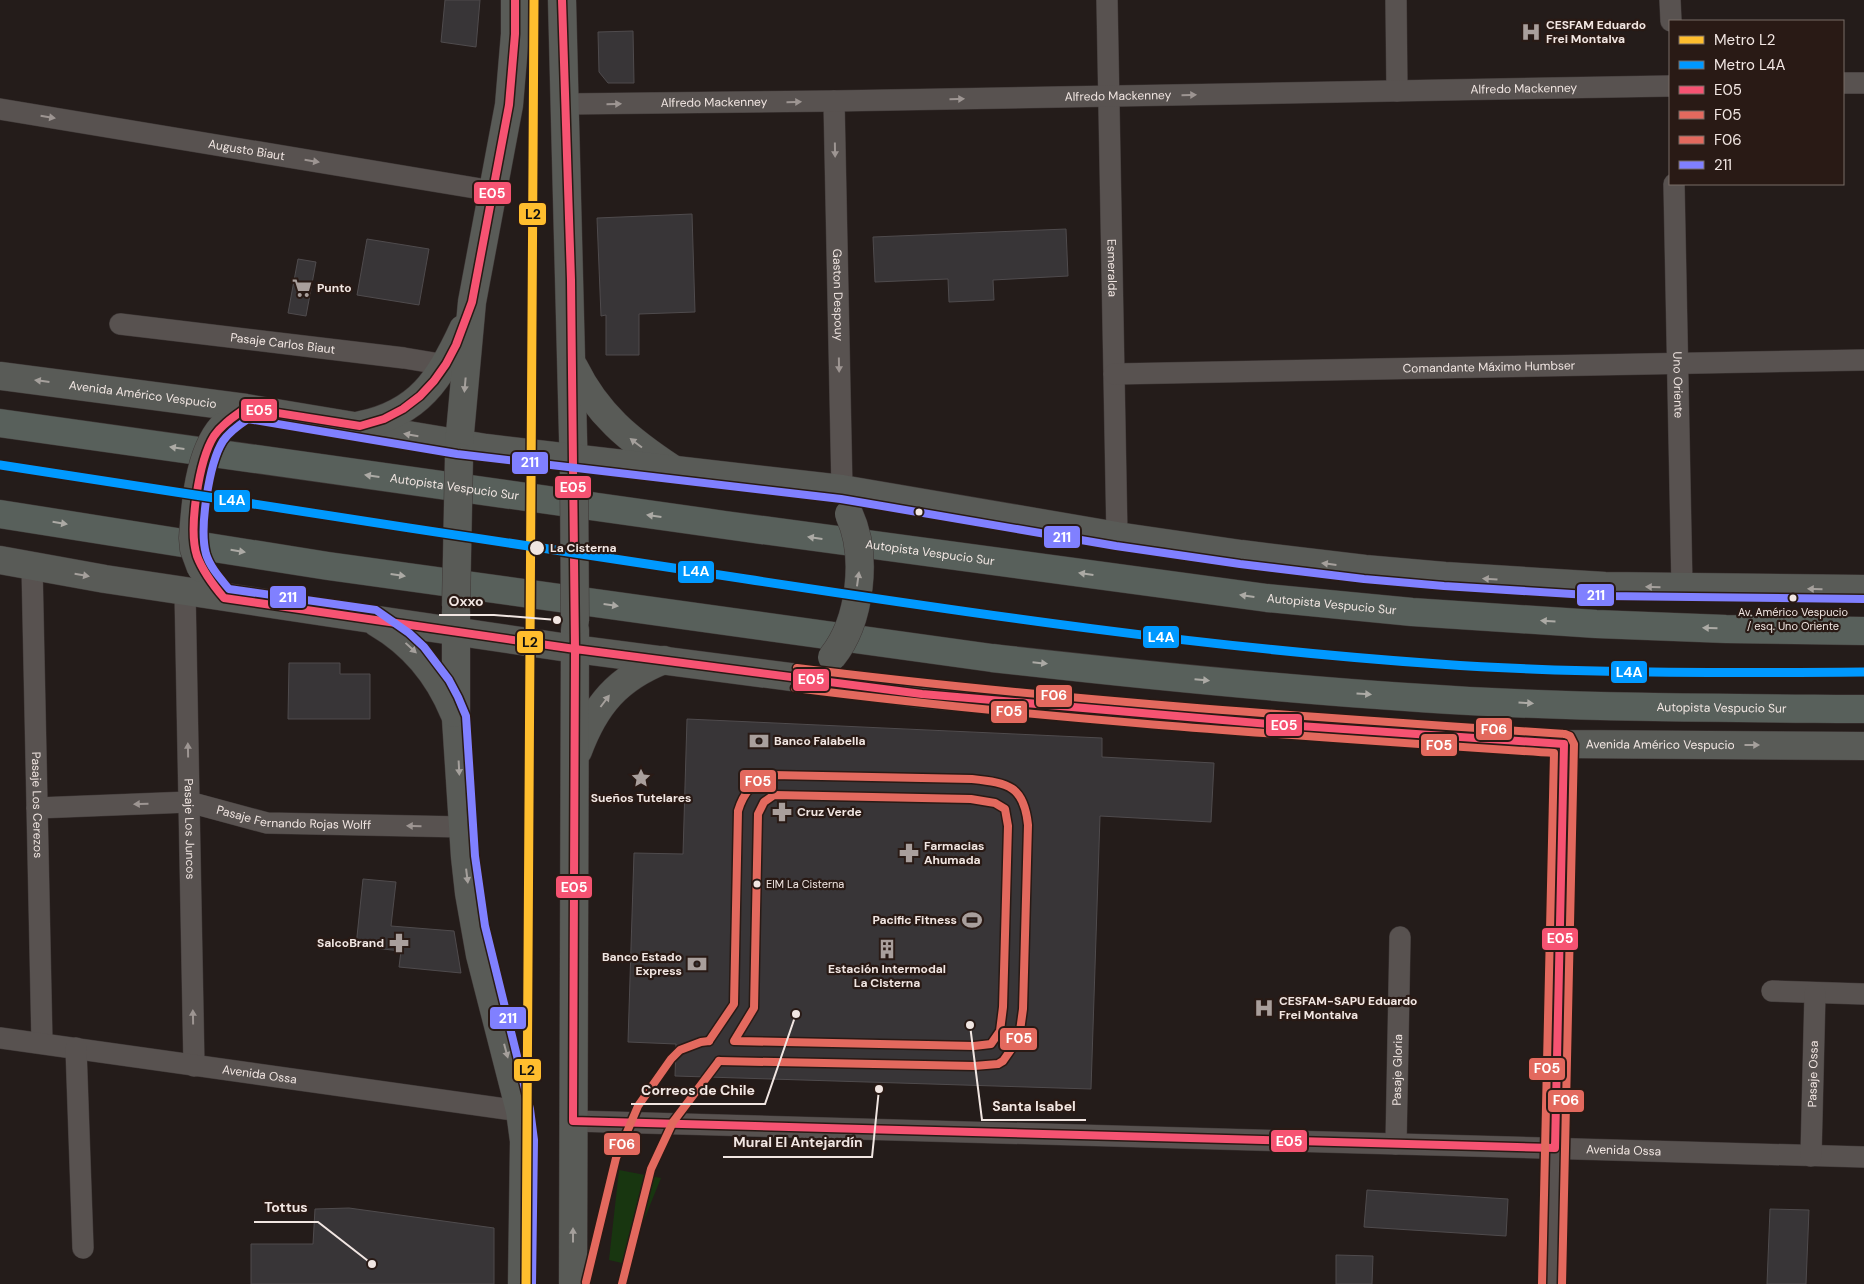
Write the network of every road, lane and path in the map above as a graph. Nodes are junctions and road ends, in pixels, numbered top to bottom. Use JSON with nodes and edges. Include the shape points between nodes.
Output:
{"nodes":[{"id":1,"x":515,"y":0,"type":"edge"},
{"id":2,"x":562,"y":0,"type":"edge"},
{"id":3,"x":1107,"y":0,"type":"edge"},
{"id":4,"x":1396,"y":0,"type":"edge"},
{"id":5,"x":1670,"y":0,"type":"edge"},
{"id":6,"x":1671,"y":20,"type":"edge"},
{"id":7,"x":1844,"y":83,"type":"edge"},
{"id":8,"x":1864,"y":83,"type":"edge"},
{"id":9,"x":1669,"y":86,"type":"edge"},
{"id":10,"x":1397,"y":91,"type":"junction"},
{"id":11,"x":1109,"y":96,"type":"junction"},
{"id":12,"x":834,"y":101,"type":"junction"},
{"id":13,"x":566,"y":104,"type":"junction"},
{"id":14,"x":0,"y":109,"type":"edge"},
{"id":15,"x":1674,"y":185,"type":"edge"},
{"id":16,"x":492,"y":191,"type":"junction"},
{"id":17,"x":472,"y":302,"type":"junction"},
{"id":18,"x":120,"y":324,"type":"dead end"},
{"id":19,"x":1864,"y":360,"type":"edge"},
{"id":20,"x":572,"y":363,"type":"junction"},
{"id":21,"x":1678,"y":363,"type":"junction"},
{"id":22,"x":446,"y":365,"type":"junction"},
{"id":23,"x":1114,"y":374,"type":"junction"},
{"id":24,"x":0,"y":376,"type":"edge"},
{"id":25,"x":246,"y":408,"type":"junction"},
{"id":26,"x":0,"y":423,"type":"edge"},
{"id":27,"x":360,"y":426,"type":"junction"},
{"id":28,"x":459,"y":451,"type":"junction"},
{"id":29,"x":574,"y":467,"type":"junction"},
{"id":30,"x":676,"y":471,"type":"junction"},
{"id":31,"x":840,"y":497,"type":"junction"},
{"id":32,"x":0,"y":514,"type":"edge"},
{"id":33,"x":1117,"y":536,"type":"junction"},
{"id":34,"x":0,"y":560,"type":"edge"},
{"id":35,"x":32,"y":566,"type":"junction"},
{"id":36,"x":1682,"y":587,"type":"junction"},
{"id":37,"x":1864,"y":589,"type":"edge"},
{"id":38,"x":185,"y":591,"type":"junction"},
{"id":39,"x":224,"y":598,"type":"junction"},
{"id":40,"x":456,"y":618,"type":"junction"},
{"id":41,"x":371,"y":620,"type":"junction"},
{"id":42,"x":1864,"y":631,"type":"edge"},
{"id":43,"x":575,"y":648,"type":"junction"},
{"id":44,"x":664,"y":660,"type":"junction"},
{"id":45,"x":796,"y":678,"type":"junction"},
{"id":46,"x":1864,"y":709,"type":"edge"},
{"id":47,"x":456,"y":720,"type":"junction"},
{"id":48,"x":1564,"y":744,"type":"junction"},
{"id":49,"x":1864,"y":746,"type":"edge"},
{"id":50,"x":575,"y":760,"type":"junction"},
{"id":51,"x":189,"y":802,"type":"junction"},
{"id":52,"x":37,"y":808,"type":"junction"},
{"id":53,"x":463,"y":827,"type":"junction"},
{"id":54,"x":1400,"y":937,"type":"dead end"},
{"id":55,"x":1772,"y":992,"type":"dead end"},
{"id":56,"x":1815,"y":993,"type":"junction"},
{"id":57,"x":1864,"y":994,"type":"edge"},
{"id":58,"x":0,"y":1038,"type":"edge"},
{"id":59,"x":42,"y":1044,"type":"junction"},
{"id":60,"x":76,"y":1048,"type":"junction"},
{"id":61,"x":194,"y":1066,"type":"junction"},
{"id":62,"x":520,"y":1111,"type":"junction"},
{"id":63,"x":573,"y":1121,"type":"junction"},
{"id":64,"x":1396,"y":1144,"type":"junction"},
{"id":65,"x":1555,"y":1148,"type":"junction"},
{"id":66,"x":1811,"y":1156,"type":"junction"},
{"id":67,"x":1864,"y":1157,"type":"edge"},
{"id":68,"x":83,"y":1248,"type":"dead end"},
{"id":69,"x":522,"y":1284,"type":"edge"},
{"id":70,"x":573,"y":1284,"type":"edge"},
{"id":71,"x":1552,"y":1284,"type":"edge"}],
"edges":[{"from":1,"to":16,"type":"main road","via":[[510,97]]},
{"from":2,"to":13,"type":"main road"},
{"from":3,"to":11,"type":"street","name":"Esmeralda"},
{"from":4,"to":10,"type":"street"},
{"from":5,"to":6,"type":"street"},
{"from":7,"to":8,"type":"street"},
{"from":9,"to":10,"type":"street","name":"Alfredo Mackenney"},
{"from":11,"to":10,"type":"street","name":"Alfredo Mackenney","one_way":true},
{"from":12,"to":11,"type":"street","name":"Alfredo Mackenney","one_way":true},
{"from":11,"to":23,"type":"street","name":"Esmeralda"},
{"from":13,"to":12,"type":"street","name":"Alfredo Mackenney","one_way":true},
{"from":12,"to":31,"type":"street","name":"Gaston Despouy","one_way":true},
{"from":13,"to":20,"type":"main road"},
{"from":14,"to":16,"type":"street","name":"Augusto Biaut","one_way":true},
{"from":15,"to":21,"type":"street","name":"Uno Oriente"},
{"from":16,"to":17,"type":"main road"},
{"from":17,"to":22,"type":"main road","via":[[464,329]]},
{"from":17,"to":28,"type":"main road","one_way":true},
{"from":18,"to":22,"type":"street","name":"Pasaje Carlos Biaut"},
{"from":19,"to":21,"type":"street","name":"Comandante Máximo Humbser"},
{"from":20,"to":29,"type":"main road"},
{"from":30,"to":20,"type":"main road","one_way":true,"via":[[611,422],[588,394]]},
{"from":21,"to":23,"type":"street","name":"Comandante Máximo Humbser"},
{"from":21,"to":36,"type":"street","name":"Uno Oriente"},
{"from":22,"to":27,"type":"main road","via":[[435,382],[411,404],[387,418]]},
{"from":23,"to":33,"type":"street","name":"Esmeralda"},
{"from":25,"to":24,"type":"main road","name":"Avenida Américo Vespucio","one_way":true},
{"from":25,"to":27,"type":"main road","name":"Avenida Américo Vespucio"},
{"from":25,"to":39,"type":"main road","bridge":true,"via":[[222,427],[211,442],[202,466],[193,538],[201,568]]},
{"from":42,"to":26,"type":"highway","name":"Autopista Vespucio Sur","one_way":true,"via":[[1577,623],[1267,598],[725,526]]},
{"from":28,"to":27,"type":"main road","name":"Avenida Américo Vespucio","one_way":true},
{"from":28,"to":29,"type":"main road","name":"Avenida Américo Vespucio"},
{"from":28,"to":40,"type":"main road","bridge":true},
{"from":29,"to":30,"type":"main road","name":"Avenida Américo Vespucio"},
{"from":29,"to":43,"type":"main road","bridge":true},
{"from":30,"to":31,"type":"main road","name":"Avenida Américo Vespucio"},
{"from":31,"to":33,"type":"main road","name":"Avenida Américo Vespucio"},
{"from":45,"to":31,"type":"main road","one_way":true,"bridge":true,"via":[[832,657],[851,623],[860,569],[858,540]]},
{"from":32,"to":46,"type":"highway","name":"Autopista Vespucio Sur","one_way":true,"via":[[328,566],[1093,670],[1480,701]]},
{"from":36,"to":33,"type":"main road","name":"Avenida Américo Vespucio","one_way":true,"via":[[1445,576],[1250,555]]},
{"from":34,"to":35,"type":"main road","name":"Avenida Américo Vespucio"},
{"from":35,"to":38,"type":"main road","name":"Avenida Américo Vespucio","one_way":true},
{"from":35,"to":52,"type":"street","name":"Pasaje Los Cerezos"},
{"from":37,"to":36,"type":"main road","name":"Avenida Américo Vespucio","one_way":true},
{"from":38,"to":39,"type":"main road","name":"Avenida Américo Vespucio"},
{"from":51,"to":38,"type":"street","name":"Pasaje Los Juncos","one_way":true},
{"from":39,"to":41,"type":"main road","name":"Avenida Américo Vespucio"},
{"from":40,"to":41,"type":"main road","name":"Avenida Américo Vespucio"},
{"from":40,"to":43,"type":"main road","name":"Avenida Américo Vespucio"},
{"from":40,"to":47,"type":"main road"},
{"from":41,"to":47,"type":"main road","one_way":true,"via":[[417,654],[440,685]]},
{"from":43,"to":44,"type":"main road","name":"Avenida Américo Vespucio"},
{"from":43,"to":50,"type":"main road"},
{"from":44,"to":45,"type":"main road","name":"Avenida Américo Vespucio"},
{"from":50,"to":44,"type":"main road","one_way":true,"via":[[593,718],[611,694],[636,673]]},
{"from":45,"to":48,"type":"main road","name":"Avenida Américo Vespucio","via":[[922,694],[1268,724]]},
{"from":47,"to":53,"type":"main road","one_way":true},
{"from":48,"to":49,"type":"main road","name":"Avenida Américo Vespucio","one_way":true},
{"from":48,"to":65,"type":"street"},
{"from":50,"to":63,"type":"main road"},
{"from":51,"to":52,"type":"street","name":"Pasaje Fernando Rojas Wolff","one_way":true},
{"from":53,"to":51,"type":"street","name":"Pasaje Fernando Rojas Wolff","one_way":true,"via":[[267,823]]},
{"from":61,"to":51,"type":"street","name":"Pasaje Los Juncos","one_way":true},
{"from":52,"to":59,"type":"street","name":"Pasaje Los Cerezos"},
{"from":53,"to":62,"type":"main road","one_way":true,"via":[[464,857],[475,928]]},
{"from":54,"to":64,"type":"street","name":"Pasaje Gloria"},
{"from":55,"to":56,"type":"street"},
{"from":56,"to":57,"type":"street"},
{"from":56,"to":66,"type":"street","name":"Pasaje Ossa"},
{"from":58,"to":59,"type":"street","name":"Avenida Ossa"},
{"from":59,"to":60,"type":"street","name":"Avenida Ossa"},
{"from":60,"to":61,"type":"street","name":"Avenida Ossa"},
{"from":60,"to":68,"type":"street"},
{"from":61,"to":62,"type":"street","name":"Avenida Ossa"},
{"from":62,"to":69,"type":"main road","via":[[524,1141]]},
{"from":63,"to":64,"type":"street","name":"Avenida Ossa"},
{"from":70,"to":63,"type":"main road","one_way":true},
{"from":64,"to":65,"type":"street","name":"Avenida Ossa"},
{"from":65,"to":66,"type":"street","name":"Avenida Ossa"},
{"from":65,"to":71,"type":"street"},
{"from":66,"to":67,"type":"street","name":"Avenida Ossa"}]}
